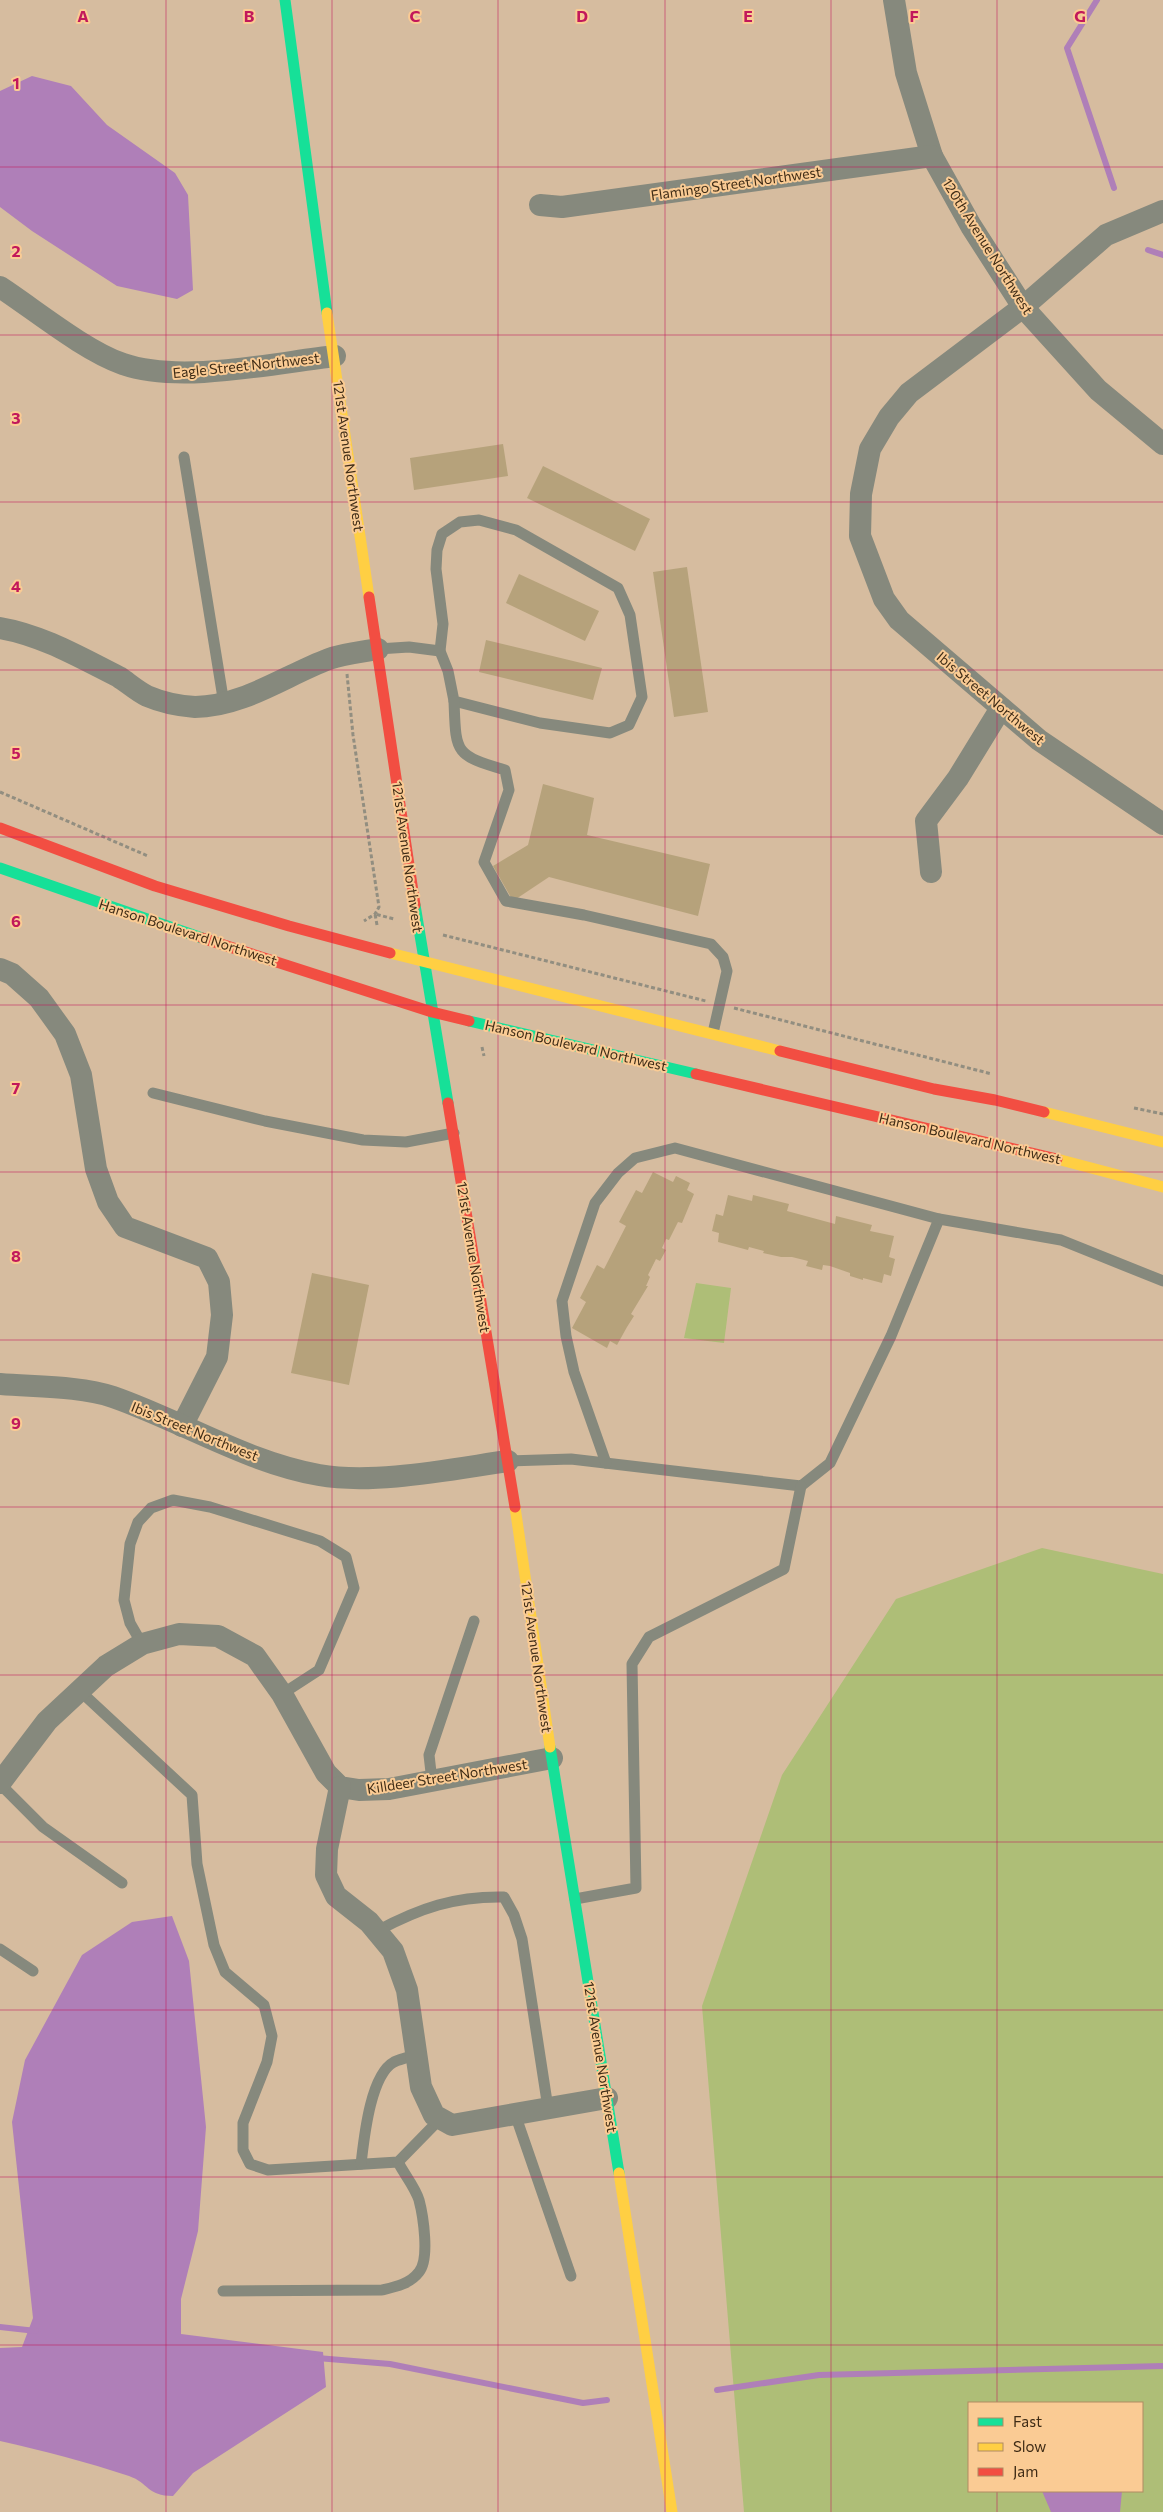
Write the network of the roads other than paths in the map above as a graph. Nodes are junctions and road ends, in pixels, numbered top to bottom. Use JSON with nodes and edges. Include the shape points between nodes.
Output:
{"nodes":[{"id":1,"x":285,"y":0,"type":"edge"},
{"id":2,"x":894,"y":0,"type":"edge"},
{"id":3,"x":932,"y":156,"type":"junction"},
{"id":4,"x":540,"y":205,"type":"dead end"},
{"id":5,"x":1163,"y":211,"type":"edge"},
{"id":6,"x":0,"y":287,"type":"edge"},
{"id":7,"x":1023,"y":307,"type":"junction"},
{"id":8,"x":334,"y":356,"type":"junction"},
{"id":9,"x":1163,"y":444,"type":"edge"},
{"id":10,"x":184,"y":457,"type":"dead end"},
{"id":11,"x":0,"y":628,"type":"edge"},
{"id":12,"x":378,"y":649,"type":"junction"},
{"id":13,"x":440,"y":650,"type":"junction"},
{"id":14,"x":454,"y":701,"type":"junction"},
{"id":15,"x":224,"y":704,"type":"junction"},
{"id":16,"x":1001,"y":708,"type":"junction"},
{"id":17,"x":1163,"y":824,"type":"edge"},
{"id":18,"x":0,"y":828,"type":"edge"},
{"id":19,"x":0,"y":868,"type":"edge"},
{"id":20,"x":931,"y":872,"type":"dead end"},
{"id":21,"x":424,"y":962,"type":"junction"},
{"id":22,"x":0,"y":969,"type":"edge"},
{"id":23,"x":432,"y":1012,"type":"junction"},
{"id":24,"x":713,"y":1033,"type":"junction"},
{"id":25,"x":153,"y":1093,"type":"dead end"},
{"id":26,"x":454,"y":1132,"type":"junction"},
{"id":27,"x":1001,"y":1135,"type":"dead end"},
{"id":28,"x":975,"y":1138,"type":"junction"},
{"id":29,"x":1163,"y":1142,"type":"edge"},
{"id":30,"x":1163,"y":1186,"type":"edge"},
{"id":31,"x":939,"y":1219,"type":"junction"},
{"id":32,"x":1163,"y":1281,"type":"edge"},
{"id":33,"x":0,"y":1384,"type":"edge"},
{"id":34,"x":182,"y":1426,"type":"junction"},
{"id":35,"x":508,"y":1461,"type":"junction"},
{"id":36,"x":606,"y":1463,"type":"junction"},
{"id":37,"x":802,"y":1486,"type":"junction"},
{"id":38,"x":474,"y":1621,"type":"dead end"},
{"id":39,"x":142,"y":1644,"type":"junction"},
{"id":40,"x":80,"y":1691,"type":"junction"},
{"id":41,"x":282,"y":1694,"type":"junction"},
{"id":42,"x":552,"y":1758,"type":"junction"},
{"id":43,"x":432,"y":1781,"type":"junction"},
{"id":44,"x":0,"y":1783,"type":"edge"},
{"id":45,"x":340,"y":1787,"type":"junction"},
{"id":46,"x":122,"y":1883,"type":"dead end"},
{"id":47,"x":575,"y":1899,"type":"junction"},
{"id":48,"x":377,"y":1931,"type":"junction"},
{"id":49,"x":0,"y":1949,"type":"edge"},
{"id":50,"x":32,"y":1972,"type":"dead end"},
{"id":51,"x":416,"y":2055,"type":"junction"},
{"id":52,"x":607,"y":2098,"type":"junction"},
{"id":53,"x":548,"y":2108,"type":"junction"},
{"id":54,"x":515,"y":2114,"type":"junction"},
{"id":55,"x":441,"y":2118,"type":"junction"},
{"id":56,"x":398,"y":2162,"type":"junction"},
{"id":57,"x":361,"y":2164,"type":"junction"},
{"id":58,"x":571,"y":2276,"type":"dead end"},
{"id":59,"x":223,"y":2291,"type":"dead end"},
{"id":60,"x":672,"y":2512,"type":"edge"}],
"edges":[{"from":1,"to":8,"type":"street","name":"121st Avenue Northwest"},
{"from":2,"to":3,"type":"street","name":"120th Avenue Northwest","via":[[906,73]]},
{"from":3,"to":4,"type":"street","name":"Flamingo Street Northwest","via":[[562,207]]},
{"from":3,"to":7,"type":"street","name":"120th Avenue Northwest","via":[[971,226]]},
{"from":5,"to":7,"type":"street","via":[[1106,236]]},
{"from":6,"to":8,"type":"street","name":"Eagle Street Northwest","via":[[97,352],[121,364],[146,371],[193,372]]},
{"from":7,"to":9,"type":"street","name":"120th Avenue Northwest","via":[[1098,390]]},
{"from":7,"to":16,"type":"street","name":"Ibis Street Northwest","via":[[909,393],[889,417],[870,449],[861,494],[860,536],[884,599],[899,620]]},
{"from":8,"to":12,"type":"street","name":"121st Avenue Northwest"},
{"from":10,"to":15,"type":"lane"},
{"from":11,"to":15,"type":"street","via":[[72,653],[128,682],[147,696],[195,707]]},
{"from":12,"to":13,"type":"lane"},
{"from":12,"to":15,"type":"street","via":[[331,658],[249,696]]},
{"from":12,"to":21,"type":"street","name":"121st Avenue Northwest"},
{"from":13,"to":14,"type":"lane"},
{"from":13,"to":14,"type":"lane","via":[[443,624],[436,569],[437,550],[442,534],[460,522],[479,520],[516,530],[618,588],[630,615],[642,697],[629,725],[610,733],[540,723]]},
{"from":14,"to":24,"type":"lane","via":[[455,732],[458,746],[465,756],[506,770],[509,790],[484,862],[506,901],[711,944],[723,958],[727,971]]},
{"from":16,"to":17,"type":"street","name":"Ibis Street Northwest","via":[[1039,740]]},
{"from":16,"to":20,"type":"street","via":[[958,778],[926,821]]},
{"from":18,"to":21,"type":"street","via":[[155,886]]},
{"from":19,"to":23,"type":"street","name":"Hanson Boulevard Northwest","via":[[129,914]]},
{"from":21,"to":23,"type":"street","name":"121st Avenue Northwest"},
{"from":21,"to":24,"type":"street"},
{"from":22,"to":34,"type":"street","via":[[12,974],[39,998],[65,1034],[81,1075],[96,1169],[108,1202],[125,1227],[207,1258],[219,1282],[222,1315],[217,1357]]},
{"from":23,"to":26,"type":"street","name":"121st Avenue Northwest"},
{"from":23,"to":28,"type":"street","name":"Hanson Boulevard Northwest"},
{"from":24,"to":29,"type":"street"},
{"from":25,"to":26,"type":"lane","via":[[265,1121],[363,1140],[406,1142]]},
{"from":26,"to":35,"type":"street","name":"121st Avenue Northwest"},
{"from":27,"to":28,"type":"street"},
{"from":28,"to":30,"type":"street","name":"Hanson Boulevard Northwest"},
{"from":31,"to":32,"type":"lane","via":[[1061,1240]]},
{"from":31,"to":36,"type":"lane","via":[[675,1148],[635,1158],[618,1173],[595,1203],[562,1300],[574,1372]]},
{"from":31,"to":37,"type":"lane","via":[[891,1336],[830,1463]]},
{"from":33,"to":34,"type":"street","name":"Ibis Street Northwest","via":[[111,1397]]},
{"from":34,"to":35,"type":"street","name":"Ibis Street Northwest","via":[[236,1451],[319,1475],[407,1475]]},
{"from":35,"to":36,"type":"lane","via":[[571,1459]]},
{"from":35,"to":42,"type":"street","name":"121st Avenue Northwest"},
{"from":36,"to":37,"type":"lane"},
{"from":37,"to":47,"type":"lane","via":[[784,1569],[649,1637],[632,1664],[636,1888]]},
{"from":38,"to":43,"type":"lane","via":[[429,1756]]},
{"from":39,"to":40,"type":"street","via":[[106,1666]]},
{"from":39,"to":41,"type":"street","via":[[179,1634],[218,1636],[255,1656]]},
{"from":39,"to":41,"type":"lane","via":[[130,1623],[124,1600],[130,1544],[138,1522],[151,1508],[173,1500],[210,1507],[320,1541],[346,1558],[354,1588],[319,1670]]},
{"from":40,"to":44,"type":"street","via":[[47,1721]]},
{"from":40,"to":57,"type":"lane","via":[[192,1795],[197,1864],[214,1945],[225,1972],[264,2005],[272,2036],[267,2062],[243,2123],[243,2150],[250,2164],[268,2170]]},
{"from":41,"to":45,"type":"street","via":[[326,1773]]},
{"from":42,"to":43,"type":"street","name":"Killdeer Street Northwest"},
{"from":42,"to":47,"type":"street","name":"121st Avenue Northwest"},
{"from":43,"to":45,"type":"street","name":"Killdeer Street Northwest","via":[[389,1789]]},
{"from":44,"to":46,"type":"lane","via":[[43,1827]]},
{"from":45,"to":48,"type":"street","via":[[327,1849],[326,1875],[336,1896]]},
{"from":47,"to":52,"type":"street","name":"121st Avenue Northwest"},
{"from":48,"to":51,"type":"street","via":[[393,1951],[407,1990]]},
{"from":48,"to":53,"type":"lane","via":[[435,1904],[480,1897],[504,1898],[522,1939]]},
{"from":49,"to":50,"type":"lane"},
{"from":51,"to":55,"type":"street","via":[[421,2087],[434,2115]]},
{"from":51,"to":57,"type":"lane","via":[[393,2063],[377,2081]]},
{"from":52,"to":53,"type":"street"},
{"from":52,"to":60,"type":"street","name":"121st Avenue Northwest"},
{"from":53,"to":54,"type":"street"},
{"from":54,"to":55,"type":"street","via":[[452,2125]]},
{"from":54,"to":58,"type":"lane"},
{"from":55,"to":56,"type":"lane"},
{"from":56,"to":57,"type":"lane"},
{"from":56,"to":59,"type":"lane","via":[[418,2199],[424,2234],[420,2272],[401,2286],[382,2290]]}]}
